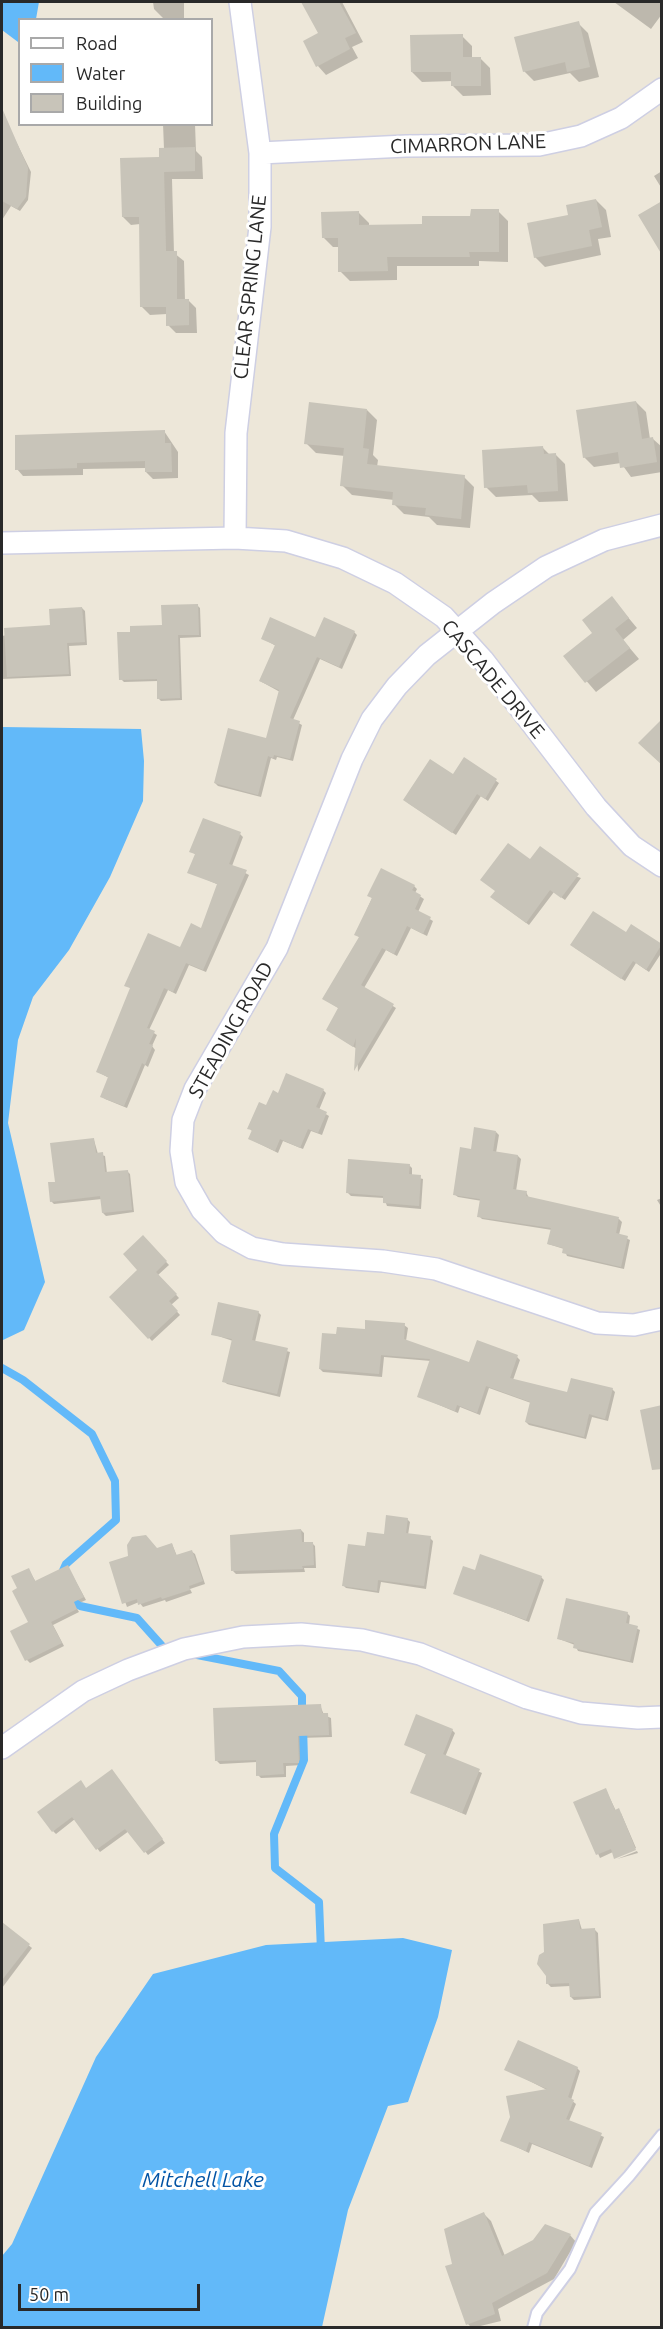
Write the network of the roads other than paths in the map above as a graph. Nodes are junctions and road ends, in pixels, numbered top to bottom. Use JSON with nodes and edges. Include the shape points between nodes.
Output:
{"nodes":[{"id":1,"x":240,"y":2,"type":"edge"},
{"id":2,"x":662,"y":89,"type":"edge"},
{"id":3,"x":260,"y":153,"type":"junction"},
{"id":4,"x":662,"y":525,"type":"edge"},
{"id":5,"x":235,"y":538,"type":"junction"},
{"id":6,"x":2,"y":543,"type":"edge"},
{"id":7,"x":458,"y":632,"type":"junction"},
{"id":8,"x":662,"y":866,"type":"edge"},
{"id":9,"x":662,"y":1319,"type":"edge"},
{"id":10,"x":662,"y":1717,"type":"edge"},
{"id":11,"x":2,"y":1748,"type":"edge"},
{"id":12,"x":662,"y":2135,"type":"edge"},
{"id":13,"x":533,"y":2328,"type":"edge"}],
"edges":[{"from":1,"to":3,"type":"street","name":"CLEAR SPRING LANE"},
{"from":2,"to":3,"type":"street","name":"CIMARRON LANE","via":[[621,118],[581,136],[538,146],[406,146]]},
{"from":3,"to":5,"type":"street","name":"CLEAR SPRING LANE","via":[[260,227],[236,433]]},
{"from":4,"to":7,"type":"street","name":"STEADING ROAD","via":[[604,540],[546,567],[492,603]]},
{"from":5,"to":6,"type":"street","name":"CASCADE DRIVE"},
{"from":5,"to":7,"type":"street","name":"CASCADE DRIVE","via":[[286,541],[343,558],[395,583],[444,617]]},
{"from":7,"to":8,"type":"street","name":"CASCADE DRIVE","via":[[596,807],[632,846]]},
{"from":7,"to":9,"type":"street","name":"STEADING ROAD","via":[[427,655],[397,686],[352,759],[277,948],[195,1089],[183,1120],[181,1151],[186,1182],[202,1210],[224,1233],[252,1248],[436,1269],[597,1323],[634,1324]]},
{"from":10,"to":11,"type":"street","via":[[581,1713],[527,1698],[420,1654],[362,1640],[301,1634],[243,1638],[184,1649],[128,1670],[83,1691]]},
{"from":12,"to":13,"type":"lane","via":[[595,2212],[570,2270],[537,2313]]}]}
